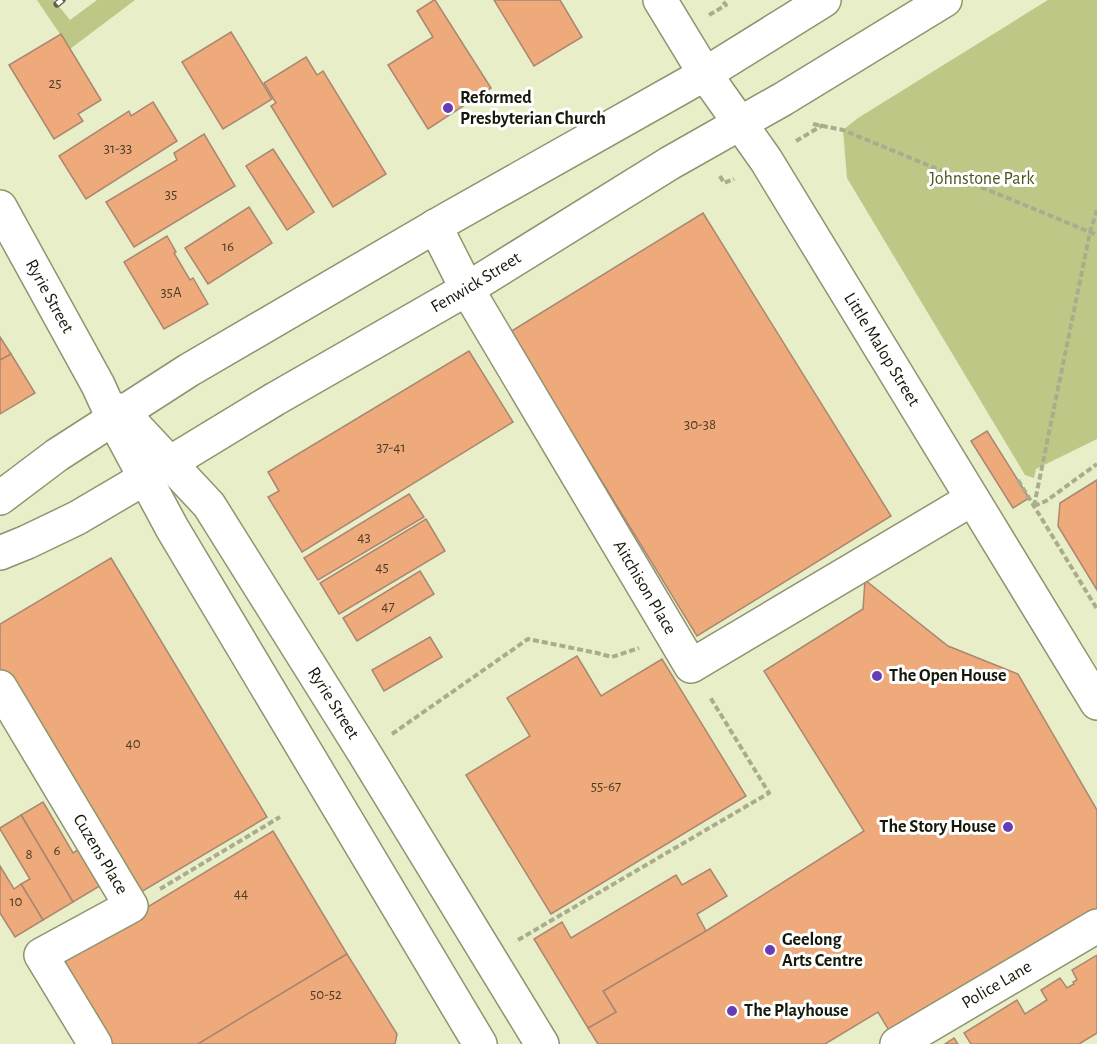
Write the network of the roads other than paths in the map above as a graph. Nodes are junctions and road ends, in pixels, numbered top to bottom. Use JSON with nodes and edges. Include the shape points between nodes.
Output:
{"nodes":[{"id":1,"x":660,"y":0,"type":"edge"},
{"id":2,"x":824,"y":0,"type":"edge"},
{"id":3,"x":945,"y":0,"type":"edge"},
{"id":4,"x":705,"y":74,"type":"junction"},
{"id":5,"x":741,"y":123,"type":"junction"},
{"id":6,"x":0,"y":207,"type":"edge"},
{"id":7,"x":435,"y":226,"type":"junction"},
{"id":8,"x":467,"y":289,"type":"junction"},
{"id":9,"x":117,"y":415,"type":"junction"},
{"id":10,"x":158,"y":470,"type":"junction"},
{"id":11,"x":0,"y":498,"type":"edge"},
{"id":12,"x":972,"y":499,"type":"junction"},
{"id":13,"x":0,"y":553,"type":"edge"},
{"id":14,"x":0,"y":687,"type":"edge"},
{"id":15,"x":1097,"y":703,"type":"edge"},
{"id":16,"x":1097,"y":926,"type":"edge"},
{"id":17,"x":95,"y":1044,"type":"edge"},
{"id":18,"x":480,"y":1044,"type":"edge"},
{"id":19,"x":542,"y":1044,"type":"edge"},
{"id":20,"x":897,"y":1044,"type":"edge"}],
"edges":[{"from":1,"to":4,"type":"street","name":"Little Malop Street"},
{"from":2,"to":4,"type":"street"},
{"from":3,"to":5,"type":"street","name":"Fenwick Street"},
{"from":4,"to":5,"type":"street","name":"Little Malop Street"},
{"from":4,"to":7,"type":"street"},
{"from":5,"to":8,"type":"street","name":"Fenwick Street"},
{"from":5,"to":12,"type":"street","name":"Little Malop Street"},
{"from":6,"to":9,"type":"street","name":"Ryrie Street"},
{"from":7,"to":8,"type":"street","name":"Aitchison Place"},
{"from":7,"to":9,"type":"street"},
{"from":8,"to":10,"type":"street","name":"Fenwick Street"},
{"from":8,"to":12,"type":"street","name":"Aitchison Place","via":[[691,666]]},
{"from":9,"to":10,"type":"street","name":"Ryrie Street"},
{"from":9,"to":11,"type":"street"},
{"from":10,"to":13,"type":"street","name":"Fenwick Street","via":[[76,518]]},
{"from":10,"to":18,"type":"street","name":"Ryrie Street","via":[[180,542]]},
{"from":10,"to":19,"type":"street","name":"Ryrie Street","via":[[209,505]]},
{"from":12,"to":15,"type":"street","name":"Little Malop Street"},
{"from":14,"to":17,"type":"street","name":"Cuzens Place","via":[[131,906],[41,955]]},
{"from":16,"to":20,"type":"street","name":"Police Lane"}]}
